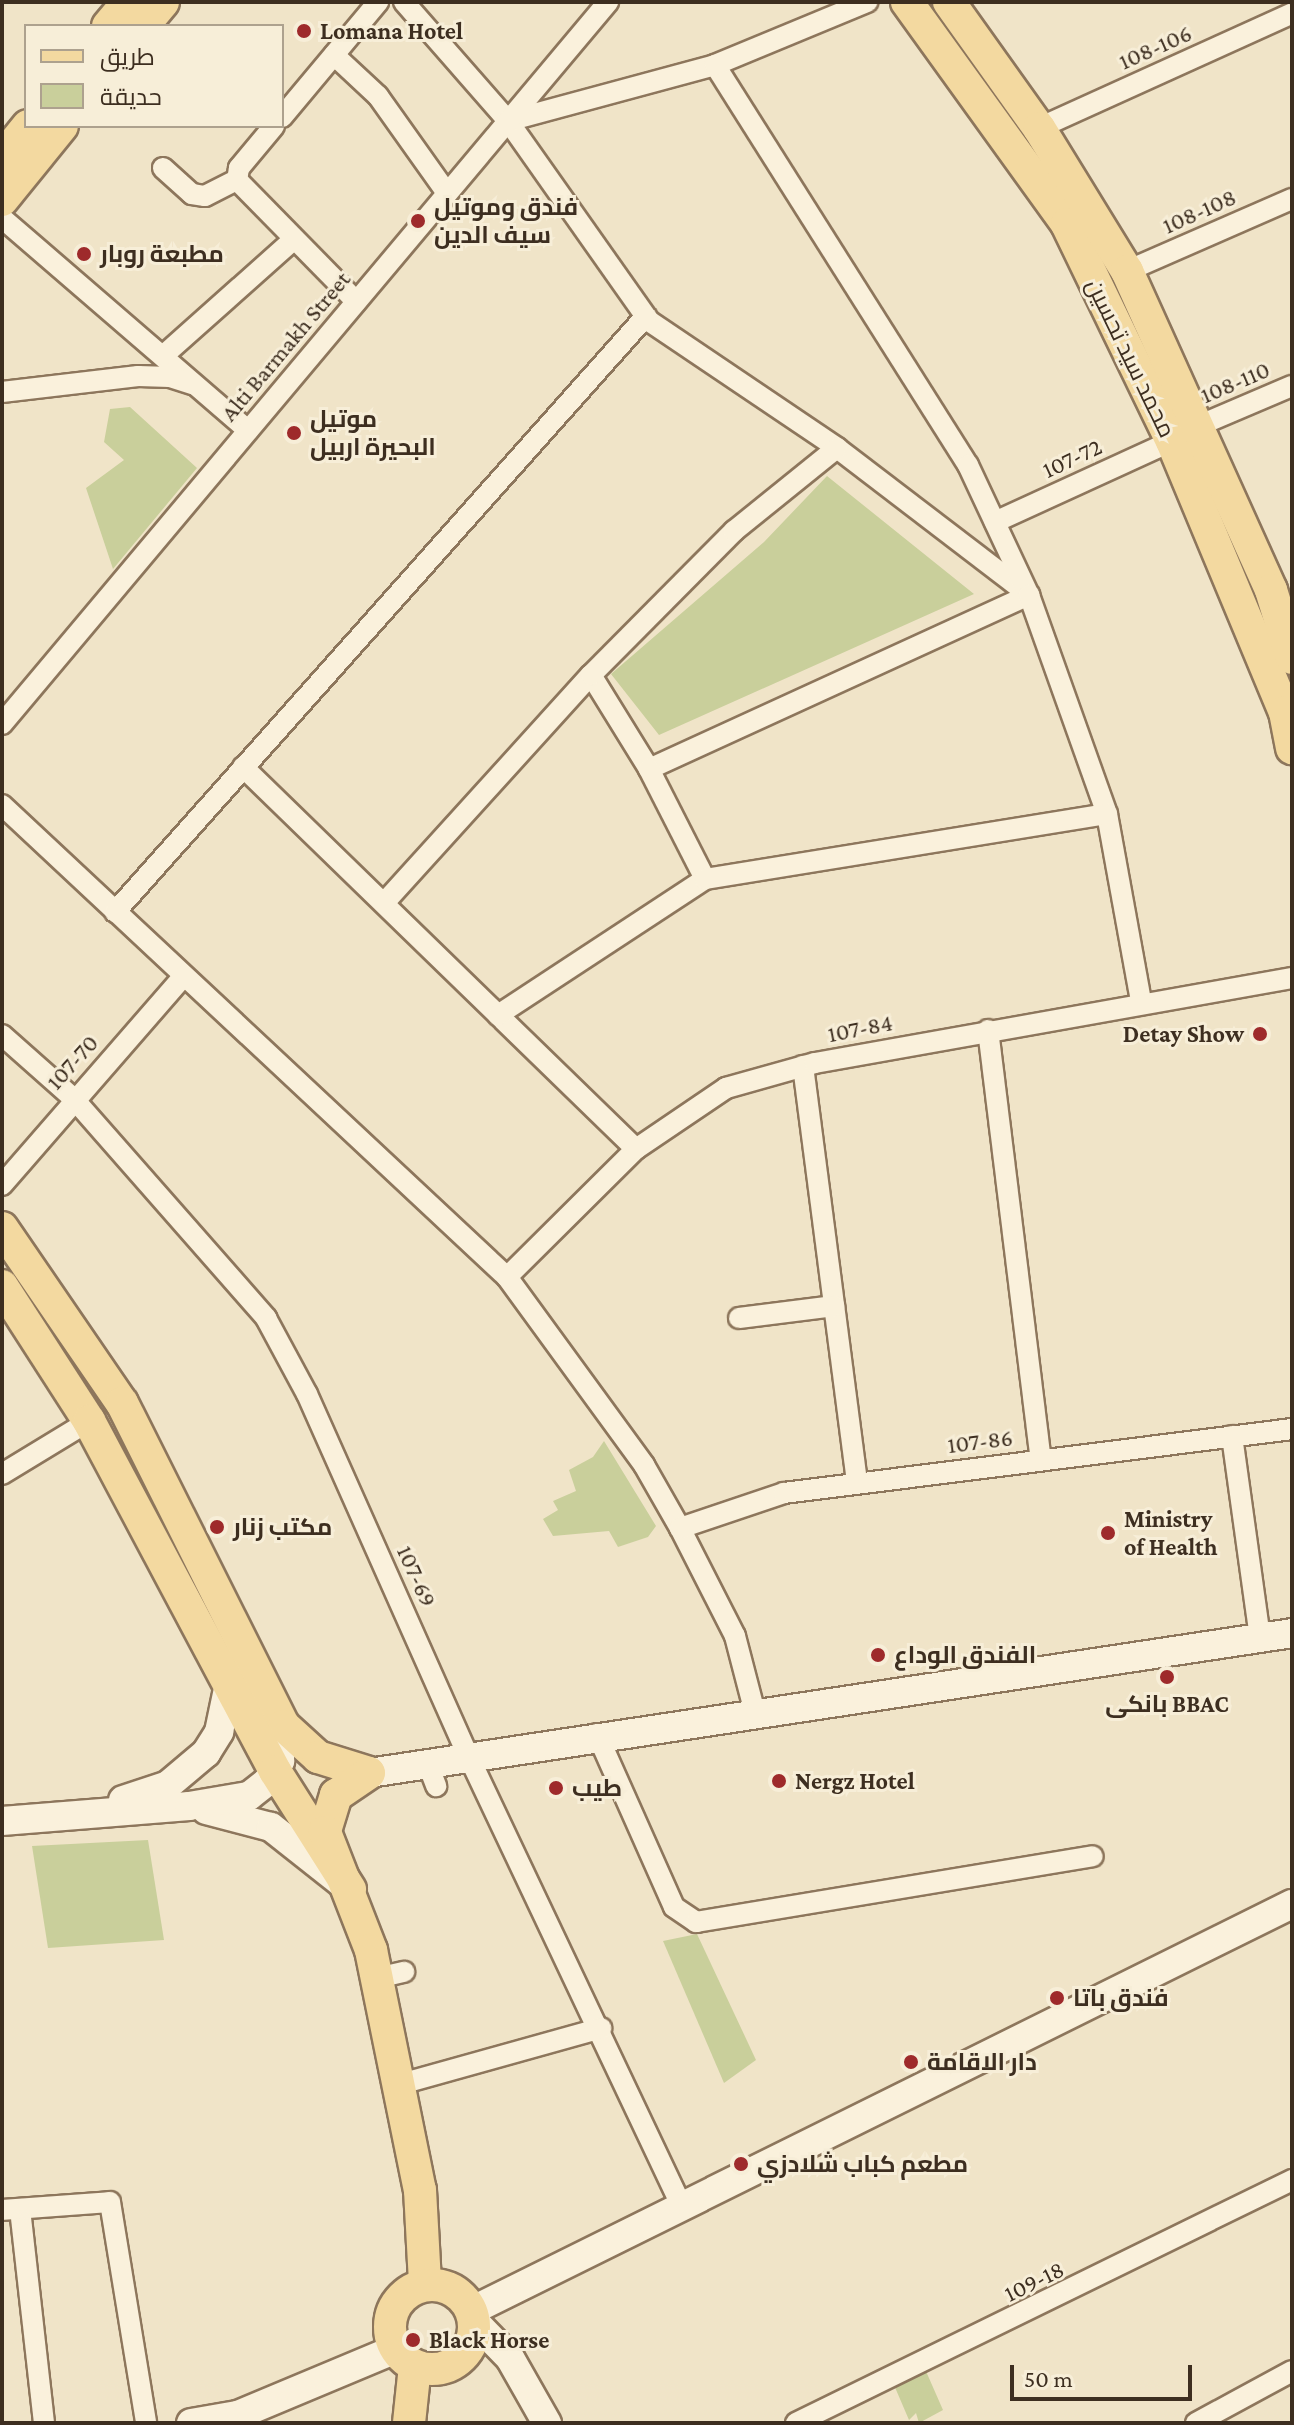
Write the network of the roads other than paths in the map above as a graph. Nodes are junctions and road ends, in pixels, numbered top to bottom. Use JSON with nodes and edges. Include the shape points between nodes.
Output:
{"nodes":[{"id":1,"x":128,"y":2,"type":"edge"},
{"id":2,"x":163,"y":2,"type":"edge"},
{"id":3,"x":378,"y":2,"type":"edge"},
{"id":4,"x":404,"y":2,"type":"edge"},
{"id":5,"x":867,"y":2,"type":"edge"},
{"id":6,"x":907,"y":2,"type":"edge"},
{"id":7,"x":949,"y":2,"type":"edge"},
{"id":8,"x":602,"y":4,"type":"edge"},
{"id":9,"x":1292,"y":13,"type":"edge"},
{"id":10,"x":110,"y":24,"type":"edge"},
{"id":11,"x":145,"y":24,"type":"edge"},
{"id":12,"x":334,"y":55,"type":"junction"},
{"id":13,"x":715,"y":65,"type":"junction"},
{"id":14,"x":284,"y":115,"type":"edge"},
{"id":15,"x":508,"y":121,"type":"junction"},
{"id":16,"x":26,"y":128,"type":"edge"},
{"id":17,"x":60,"y":128,"type":"edge"},
{"id":18,"x":272,"y":128,"type":"edge"},
{"id":19,"x":1039,"y":128,"type":"junction"},
{"id":20,"x":2,"y":158,"type":"edge"},
{"id":21,"x":163,"y":168,"type":"dead end"},
{"id":22,"x":237,"y":180,"type":"junction"},
{"id":23,"x":447,"y":193,"type":"junction"},
{"id":24,"x":1292,"y":199,"type":"edge"},
{"id":25,"x":2,"y":200,"type":"edge"},
{"id":26,"x":2,"y":218,"type":"edge"},
{"id":27,"x":294,"y":239,"type":"junction"},
{"id":28,"x":1127,"y":271,"type":"junction"},
{"id":29,"x":356,"y":301,"type":"junction"},
{"id":30,"x":646,"y":316,"type":"junction"},
{"id":31,"x":164,"y":355,"type":"junction"},
{"id":32,"x":193,"y":384,"type":"junction"},
{"id":33,"x":1292,"y":386,"type":"edge"},
{"id":34,"x":2,"y":392,"type":"edge"},
{"id":35,"x":248,"y":430,"type":"junction"},
{"id":36,"x":1185,"y":433,"type":"junction"},
{"id":37,"x":837,"y":448,"type":"junction"},
{"id":38,"x":995,"y":522,"type":"junction"},
{"id":39,"x":1282,"y":586,"type":"edge"},
{"id":40,"x":1029,"y":595,"type":"junction"},
{"id":41,"x":1292,"y":658,"type":"edge"},
{"id":42,"x":591,"y":675,"type":"junction"},
{"id":43,"x":2,"y":724,"type":"edge"},
{"id":44,"x":1292,"y":748,"type":"edge"},
{"id":45,"x":243,"y":767,"type":"junction"},
{"id":46,"x":649,"y":769,"type":"junction"},
{"id":47,"x":2,"y":805,"type":"edge"},
{"id":48,"x":1107,"y":814,"type":"junction"},
{"id":49,"x":705,"y":879,"type":"junction"},
{"id":50,"x":384,"y":903,"type":"junction"},
{"id":51,"x":115,"y":912,"type":"junction"},
{"id":52,"x":184,"y":976,"type":"junction"},
{"id":53,"x":1292,"y":978,"type":"edge"},
{"id":54,"x":1141,"y":1001,"type":"junction"},
{"id":55,"x":498,"y":1015,"type":"junction"},
{"id":56,"x":988,"y":1030,"type":"junction"},
{"id":57,"x":2,"y":1035,"type":"edge"},
{"id":58,"x":803,"y":1066,"type":"junction"},
{"id":59,"x":73,"y":1098,"type":"junction"},
{"id":60,"x":636,"y":1149,"type":"junction"},
{"id":61,"x":2,"y":1185,"type":"edge"},
{"id":62,"x":2,"y":1228,"type":"edge"},
{"id":63,"x":507,"y":1277,"type":"junction"},
{"id":64,"x":2,"y":1286,"type":"edge"},
{"id":65,"x":834,"y":1306,"type":"junction"},
{"id":66,"x":739,"y":1318,"type":"dead end"},
{"id":67,"x":89,"y":1421,"type":"junction"},
{"id":68,"x":1292,"y":1429,"type":"edge"},
{"id":69,"x":1232,"y":1436,"type":"junction"},
{"id":70,"x":1041,"y":1459,"type":"junction"},
{"id":71,"x":2,"y":1474,"type":"edge"},
{"id":72,"x":857,"y":1483,"type":"junction"},
{"id":73,"x":680,"y":1528,"type":"junction"},
{"id":74,"x":1292,"y":1633,"type":"edge"},
{"id":75,"x":1260,"y":1638,"type":"junction"},
{"id":76,"x":229,"y":1684,"type":"junction"},
{"id":77,"x":755,"y":1713,"type":"junction"},
{"id":78,"x":281,"y":1720,"type":"junction"},
{"id":79,"x":597,"y":1734,"type":"junction"},
{"id":80,"x":468,"y":1755,"type":"junction"},
{"id":81,"x":275,"y":1771,"type":"junction"},
{"id":82,"x":369,"y":1773,"type":"junction"},
{"id":83,"x":189,"y":1806,"type":"junction"},
{"id":84,"x":85,"y":1811,"type":"junction"},
{"id":85,"x":2,"y":1821,"type":"edge"},
{"id":86,"x":1093,"y":1856,"type":"dead end"},
{"id":87,"x":350,"y":1889,"type":"junction"},
{"id":88,"x":1292,"y":1904,"type":"edge"},
{"id":89,"x":601,"y":2028,"type":"junction"},
{"id":90,"x":401,"y":2084,"type":"junction"},
{"id":91,"x":1292,"y":2180,"type":"edge"},
{"id":92,"x":682,"y":2207,"type":"junction"},
{"id":93,"x":11,"y":2210,"type":"edge"},
{"id":94,"x":425,"y":2283,"type":"junction"},
{"id":95,"x":472,"y":2316,"type":"junction"},
{"id":96,"x":405,"y":2358,"type":"junction"},
{"id":97,"x":1292,"y":2371,"type":"edge"},
{"id":98,"x":236,"y":2419,"type":"edge"},
{"id":99,"x":44,"y":2423,"type":"edge"},
{"id":100,"x":146,"y":2423,"type":"edge"},
{"id":101,"x":191,"y":2423,"type":"edge"},
{"id":102,"x":409,"y":2423,"type":"edge"},
{"id":103,"x":547,"y":2423,"type":"edge"},
{"id":104,"x":796,"y":2423,"type":"edge"},
{"id":105,"x":1196,"y":2423,"type":"edge"}],
"edges":[{"from":1,"to":10,"type":"main road"},
{"from":2,"to":11,"type":"main road"},
{"from":3,"to":12,"type":"street"},
{"from":4,"to":15,"type":"street"},
{"from":5,"to":13,"type":"street"},
{"from":6,"to":36,"type":"main road","name":"محمد سید تحسین","via":[[1067,224]]},
{"from":7,"to":19,"type":"main road"},
{"from":8,"to":15,"type":"street","name":"Alti Barmakh Street"},
{"from":9,"to":19,"type":"street","name":"108-106"},
{"from":12,"to":14,"type":"street"},
{"from":12,"to":23,"type":"street","via":[[378,96]]},
{"from":13,"to":15,"type":"street"},
{"from":13,"to":38,"type":"street","via":[[968,465]]},
{"from":15,"to":23,"type":"street","name":"Alti Barmakh Street"},
{"from":15,"to":30,"type":"street"},
{"from":16,"to":20,"type":"main road"},
{"from":17,"to":25,"type":"main road"},
{"from":18,"to":22,"type":"street","via":[[239,168]]},
{"from":19,"to":28,"type":"main road"},
{"from":21,"to":22,"type":"street","via":[[192,194],[205,196]]},
{"from":22,"to":27,"type":"street"},
{"from":23,"to":29,"type":"street","name":"Alti Barmakh Street"},
{"from":24,"to":28,"type":"street","name":"108-108"},
{"from":26,"to":31,"type":"street"},
{"from":27,"to":29,"type":"street"},
{"from":27,"to":31,"type":"street"},
{"from":28,"to":36,"type":"main road"},
{"from":29,"to":35,"type":"street","name":"Alti Barmakh Street"},
{"from":30,"to":37,"type":"street"},
{"from":30,"to":45,"type":"street"},
{"from":31,"to":32,"type":"street"},
{"from":32,"to":34,"type":"street","via":[[138,376]]},
{"from":32,"to":35,"type":"street"},
{"from":33,"to":36,"type":"street","name":"108-110"},
{"from":35,"to":43,"type":"street","name":"Alti Barmakh Street"},
{"from":36,"to":38,"type":"street","name":"107-72"},
{"from":36,"to":39,"type":"main road"},
{"from":36,"to":44,"type":"main road","name":"محمد سید تحسین","via":[[1285,712]]},
{"from":37,"to":40,"type":"street"},
{"from":37,"to":42,"type":"street","via":[[734,531]]},
{"from":38,"to":40,"type":"street"},
{"from":39,"to":41,"type":"main road"},
{"from":40,"to":46,"type":"street"},
{"from":40,"to":48,"type":"street"},
{"from":42,"to":46,"type":"street"},
{"from":42,"to":50,"type":"street"},
{"from":45,"to":50,"type":"street"},
{"from":45,"to":51,"type":"street"},
{"from":46,"to":49,"type":"street"},
{"from":47,"to":51,"type":"street"},
{"from":48,"to":49,"type":"street"},
{"from":48,"to":54,"type":"street"},
{"from":49,"to":55,"type":"street"},
{"from":50,"to":55,"type":"street"},
{"from":51,"to":52,"type":"street"},
{"from":52,"to":59,"type":"street","name":"107-70"},
{"from":52,"to":63,"type":"street"},
{"from":53,"to":54,"type":"street","name":"107-84"},
{"from":54,"to":56,"type":"street","name":"107-84"},
{"from":55,"to":60,"type":"street"},
{"from":56,"to":58,"type":"street","name":"107-84"},
{"from":56,"to":70,"type":"street"},
{"from":57,"to":59,"type":"street","name":"107-69"},
{"from":58,"to":60,"type":"street","name":"107-84","via":[[726,1088]]},
{"from":58,"to":65,"type":"street"},
{"from":59,"to":61,"type":"street","name":"107-70"},
{"from":59,"to":80,"type":"street","name":"107-69","via":[[266,1318],[307,1394]]},
{"from":60,"to":63,"type":"street","name":"107-84"},
{"from":62,"to":78,"type":"main road","via":[[122,1403]]},
{"from":63,"to":73,"type":"street","via":[[644,1465]]},
{"from":64,"to":67,"type":"main road"},
{"from":65,"to":66,"type":"street"},
{"from":65,"to":72,"type":"street"},
{"from":67,"to":71,"type":"street"},
{"from":67,"to":76,"type":"main road"},
{"from":68,"to":69,"type":"street","name":"107-86"},
{"from":69,"to":70,"type":"street","name":"107-86"},
{"from":69,"to":75,"type":"street"},
{"from":70,"to":72,"type":"street","name":"107-86"},
{"from":72,"to":73,"type":"street","name":"107-86","via":[[784,1493]]},
{"from":73,"to":77,"type":"street","via":[[735,1636]]},
{"from":74,"to":75,"type":"main road"},
{"from":75,"to":77,"type":"main road"},
{"from":76,"to":81,"type":"main road"},
{"from":76,"to":84,"type":"main road","via":[[219,1732],[189,1771],[168,1785]]},
{"from":77,"to":79,"type":"main road"},
{"from":78,"to":81,"type":"main road","via":[[284,1749]]},
{"from":78,"to":82,"type":"main road","via":[[293,1739],[318,1757]]},
{"from":79,"to":80,"type":"main road"},
{"from":79,"to":86,"type":"street","via":[[674,1907],[696,1922]]},
{"from":80,"to":82,"type":"main road","via":[[432,1774]]},
{"from":80,"to":89,"type":"street","name":"107-69"},
{"from":81,"to":83,"type":"main road","via":[[249,1796]]},
{"from":81,"to":87,"type":"main road"},
{"from":82,"to":87,"type":"main road","via":[[341,1789],[325,1816],[325,1832]]},
{"from":83,"to":84,"type":"main road"},
{"from":83,"to":87,"type":"main road","via":[[271,1827]]},
{"from":84,"to":85,"type":"main road"},
{"from":87,"to":90,"type":"main road","via":[[391,1975]]},
{"from":88,"to":92,"type":"main road"},
{"from":89,"to":90,"type":"street"},
{"from":89,"to":92,"type":"street","name":"107-69"},
{"from":90,"to":94,"type":"main road","via":[[424,2215]]},
{"from":91,"to":104,"type":"street","name":"109-18"},
{"from":92,"to":95,"type":"main road"},
{"from":93,"to":99,"type":"street"},
{"from":93,"to":100,"type":"street","via":[[110,2202]]},
{"from":94,"to":95,"type":"main road","via":[[457,2294]]},
{"from":94,"to":96,"type":"main road","via":[[405,2295],[392,2315]]},
{"from":95,"to":96,"type":"main road","via":[[470,2346],[453,2364]]},
{"from":95,"to":103,"type":"main road","via":[[510,2358]]},
{"from":96,"to":98,"type":"main road"},
{"from":96,"to":102,"type":"main road"},
{"from":97,"to":105,"type":"street"},
{"from":98,"to":101,"type":"main road"}]}
